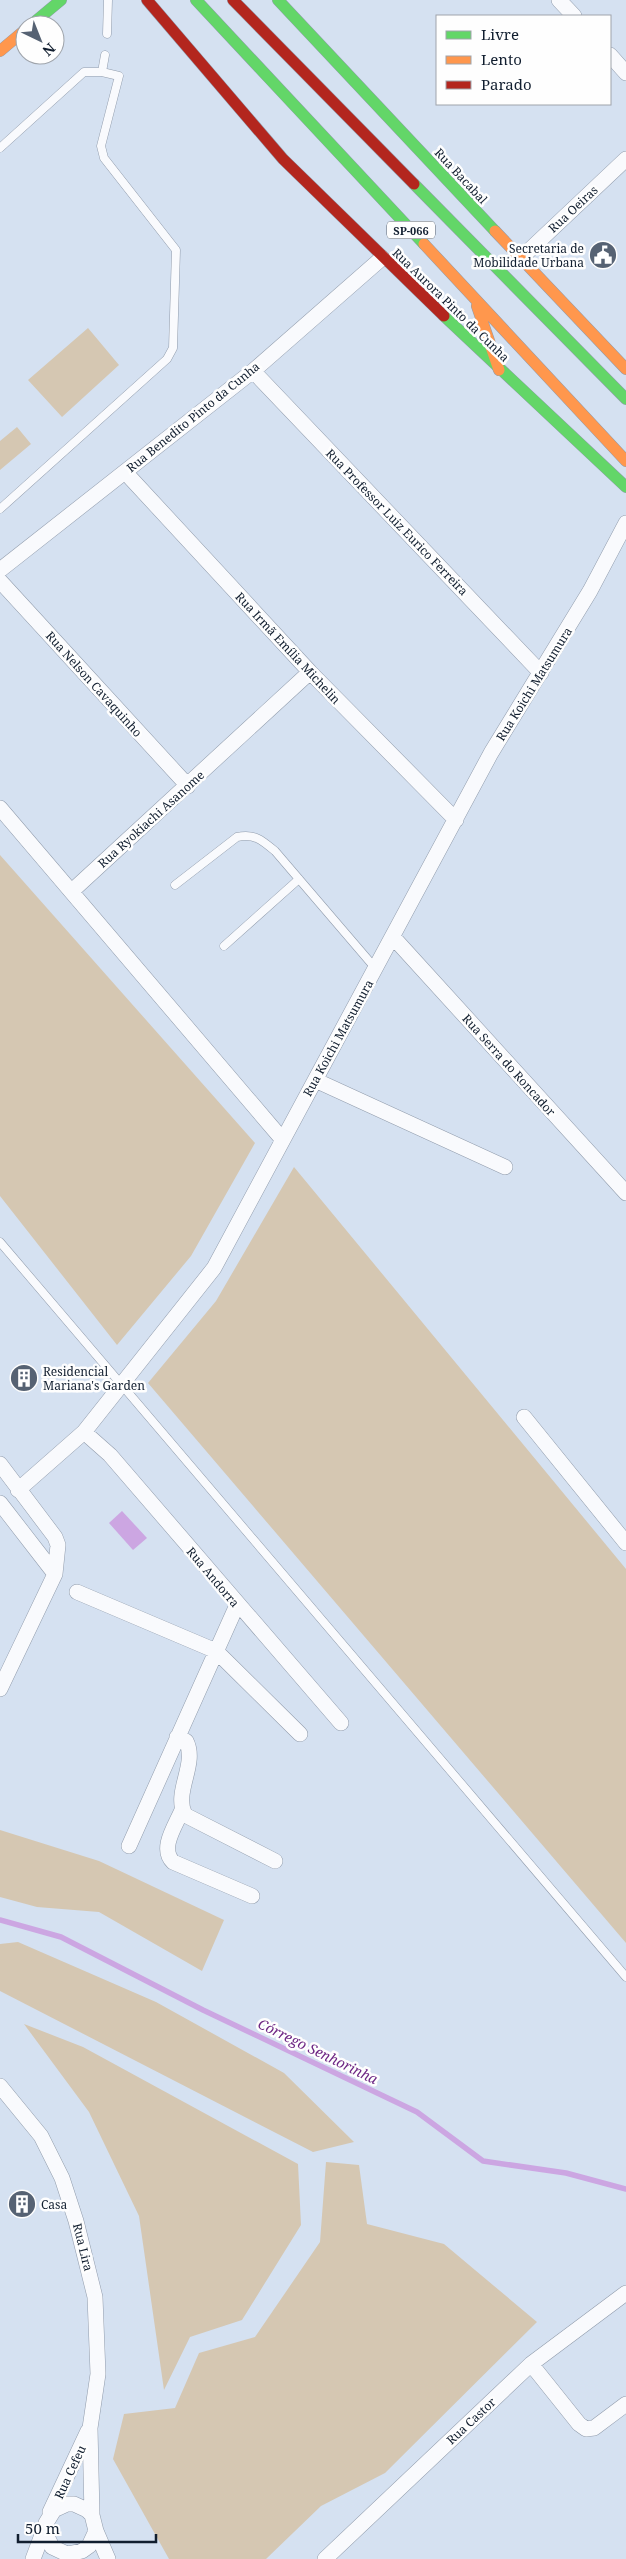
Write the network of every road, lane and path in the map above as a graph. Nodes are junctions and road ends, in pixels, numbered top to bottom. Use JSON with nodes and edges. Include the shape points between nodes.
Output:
{"nodes":[{"id":1,"x":61,"y":0,"type":"edge"},
{"id":2,"x":108,"y":0,"type":"edge"},
{"id":3,"x":147,"y":0,"type":"edge"},
{"id":4,"x":196,"y":0,"type":"edge"},
{"id":5,"x":233,"y":0,"type":"edge"},
{"id":6,"x":278,"y":0,"type":"edge"},
{"id":7,"x":559,"y":0,"type":"edge"},
{"id":8,"x":43,"y":15,"type":"edge"},
{"id":9,"x":573,"y":15,"type":"edge"},
{"id":10,"x":107,"y":34,"type":"dead end"},
{"id":11,"x":15,"y":39,"type":"edge"},
{"id":12,"x":0,"y":52,"type":"edge"},
{"id":13,"x":105,"y":55,"type":"dead end"},
{"id":14,"x":611,"y":56,"type":"edge"},
{"id":15,"x":102,"y":72,"type":"junction"},
{"id":16,"x":626,"y":73,"type":"edge"},
{"id":17,"x":0,"y":148,"type":"edge"},
{"id":18,"x":626,"y":159,"type":"edge"},
{"id":19,"x":382,"y":258,"type":"junction"},
{"id":20,"x":520,"y":259,"type":"junction"},
{"id":21,"x":474,"y":297,"type":"junction"},
{"id":22,"x":626,"y":369,"type":"edge"},
{"id":23,"x":499,"y":370,"type":"junction"},
{"id":24,"x":253,"y":371,"type":"junction"},
{"id":25,"x":626,"y":399,"type":"edge"},
{"id":26,"x":626,"y":461,"type":"edge"},
{"id":27,"x":124,"y":472,"type":"junction"},
{"id":28,"x":626,"y":487,"type":"edge"},
{"id":29,"x":0,"y":509,"type":"edge"},
{"id":30,"x":626,"y":523,"type":"edge"},
{"id":31,"x":0,"y":570,"type":"edge"},
{"id":32,"x":0,"y":581,"type":"edge"},
{"id":33,"x":310,"y":672,"type":"junction"},
{"id":34,"x":541,"y":673,"type":"junction"},
{"id":35,"x":188,"y":786,"type":"junction"},
{"id":36,"x":0,"y":808,"type":"edge"},
{"id":37,"x":456,"y":820,"type":"junction"},
{"id":38,"x":299,"y":879,"type":"junction"},
{"id":39,"x":176,"y":885,"type":"dead end"},
{"id":40,"x":72,"y":891,"type":"junction"},
{"id":41,"x":393,"y":938,"type":"junction"},
{"id":42,"x":224,"y":946,"type":"dead end"},
{"id":43,"x":376,"y":969,"type":"junction"},
{"id":44,"x":315,"y":1080,"type":"junction"},
{"id":45,"x":282,"y":1139,"type":"junction"},
{"id":46,"x":505,"y":1167,"type":"dead end"},
{"id":47,"x":626,"y":1193,"type":"edge"},
{"id":48,"x":0,"y":1242,"type":"edge"},
{"id":49,"x":122,"y":1383,"type":"junction"},
{"id":50,"x":524,"y":1417,"type":"dead end"},
{"id":51,"x":84,"y":1432,"type":"junction"},
{"id":52,"x":0,"y":1464,"type":"edge"},
{"id":53,"x":18,"y":1490,"type":"junction"},
{"id":54,"x":0,"y":1504,"type":"edge"},
{"id":55,"x":625,"y":1539,"type":"edge"},
{"id":56,"x":55,"y":1574,"type":"junction"},
{"id":57,"x":77,"y":1592,"type":"dead end"},
{"id":58,"x":237,"y":1605,"type":"junction"},
{"id":59,"x":216,"y":1651,"type":"junction"},
{"id":60,"x":0,"y":1689,"type":"edge"},
{"id":61,"x":341,"y":1723,"type":"dead end"},
{"id":62,"x":300,"y":1734,"type":"dead end"},
{"id":63,"x":177,"y":1737,"type":"junction"},
{"id":64,"x":182,"y":1810,"type":"junction"},
{"id":65,"x":129,"y":1846,"type":"dead end"},
{"id":66,"x":275,"y":1861,"type":"dead end"},
{"id":67,"x":252,"y":1896,"type":"dead end"},
{"id":68,"x":626,"y":1977,"type":"edge"},
{"id":69,"x":0,"y":2086,"type":"edge"},
{"id":70,"x":626,"y":2293,"type":"edge"},
{"id":71,"x":531,"y":2364,"type":"junction"},
{"id":72,"x":626,"y":2404,"type":"edge"},
{"id":73,"x":90,"y":2428,"type":"junction"},
{"id":74,"x":92,"y":2515,"type":"junction"},
{"id":75,"x":48,"y":2519,"type":"junction"},
{"id":76,"x":96,"y":2531,"type":"junction"},
{"id":77,"x":82,"y":2551,"type":"junction"},
{"id":78,"x":55,"y":2555,"type":"edge"},
{"id":79,"x":33,"y":2559,"type":"edge"},
{"id":80,"x":98,"y":2559,"type":"edge"},
{"id":81,"x":108,"y":2559,"type":"edge"},
{"id":82,"x":325,"y":2559,"type":"edge"}],
"edges":[{"from":1,"to":8,"type":"street"},
{"from":2,"to":10,"type":"lane"},
{"from":3,"to":19,"type":"street","name":"Rua Aurora Pinto da Cunha","via":[[283,159]]},
{"from":4,"to":21,"type":"street","number":"SP-066"},
{"from":5,"to":25,"type":"street","number":"SP-066"},
{"from":6,"to":20,"type":"street","name":"Rua Bacabal"},
{"from":7,"to":9,"type":"street"},
{"from":11,"to":12,"type":"street"},
{"from":13,"to":15,"type":"lane"},
{"from":14,"to":16,"type":"street"},
{"from":15,"to":17,"type":"lane","via":[[84,72]]},
{"from":15,"to":29,"type":"lane","via":[[119,76],[101,146],[104,158],[176,250],[173,348],[167,359]]},
{"from":18,"to":20,"type":"street","name":"Rua Oeiras"},
{"from":19,"to":23,"type":"street","name":"Rua Aurora Pinto da Cunha"},
{"from":19,"to":24,"type":"street","name":"Rua Benedito Pinto da Cunha"},
{"from":20,"to":22,"type":"street","name":"Rua Bacabal"},
{"from":21,"to":23,"type":"street"},
{"from":21,"to":26,"type":"street","number":"SP-066"},
{"from":23,"to":28,"type":"street","name":"Rua Aurora Pinto da Cunha"},
{"from":24,"to":27,"type":"street","name":"Rua Benedito Pinto da Cunha"},
{"from":24,"to":34,"type":"street","name":"Rua Professor Luiz Eurico Ferreira"},
{"from":27,"to":31,"type":"street","name":"Rua Benedito Pinto da Cunha"},
{"from":27,"to":33,"type":"street","name":"Rua Irmã Emília Michelin"},
{"from":30,"to":34,"type":"street","name":"Rua Koichi Matsumura","via":[[590,592]]},
{"from":32,"to":35,"type":"street","name":"Rua Nelson Cavaquinho"},
{"from":33,"to":35,"type":"street","name":"Rua Ryokiachi Asanome"},
{"from":33,"to":37,"type":"street","name":"Rua Irmã Emília Michelin"},
{"from":34,"to":37,"type":"street","name":"Rua Koichi Matsumura","via":[[491,753]]},
{"from":35,"to":40,"type":"street","name":"Rua Ryokiachi Asanome"},
{"from":36,"to":40,"type":"street"},
{"from":37,"to":41,"type":"street","name":"Rua Koichi Matsumura"},
{"from":38,"to":39,"type":"lane","via":[[261,838],[249,834],[221,847]]},
{"from":38,"to":42,"type":"lane"},
{"from":38,"to":43,"type":"lane"},
{"from":40,"to":45,"type":"street"},
{"from":41,"to":43,"type":"street","name":"Rua Koichi Matsumura"},
{"from":41,"to":47,"type":"street","name":"Rua Serra do Roncador"},
{"from":43,"to":44,"type":"street","name":"Rua Koichi Matsumura"},
{"from":44,"to":45,"type":"street","name":"Rua Koichi Matsumura"},
{"from":44,"to":46,"type":"street"},
{"from":45,"to":49,"type":"street","name":"Rua Koichi Matsumura","via":[[214,1268]]},
{"from":48,"to":49,"type":"lane"},
{"from":49,"to":51,"type":"street","name":"Rua Koichi Matsumura"},
{"from":49,"to":68,"type":"lane"},
{"from":50,"to":55,"type":"street"},
{"from":51,"to":53,"type":"street","name":"Rua Koichi Matsumura"},
{"from":51,"to":58,"type":"street","name":"Rua Andorra","via":[[110,1455]]},
{"from":52,"to":53,"type":"street"},
{"from":53,"to":56,"type":"street","via":[[55,1536],[58,1546]]},
{"from":54,"to":56,"type":"street"},
{"from":56,"to":60,"type":"street"},
{"from":57,"to":59,"type":"street"},
{"from":58,"to":59,"type":"street"},
{"from":58,"to":61,"type":"street","name":"Rua Andorra"},
{"from":59,"to":62,"type":"street"},
{"from":59,"to":63,"type":"street"},
{"from":63,"to":64,"type":"street","via":[[186,1741],[190,1754]]},
{"from":63,"to":65,"type":"street"},
{"from":64,"to":66,"type":"street","via":[[192,1820]]},
{"from":64,"to":67,"type":"street","via":[[167,1846],[168,1858]]},
{"from":69,"to":73,"type":"street","name":"Rua Lira","via":[[42,2136],[62,2178],[76,2220],[95,2296],[98,2374]]},
{"from":70,"to":71,"type":"street","name":"Rua Castor"},
{"from":71,"to":72,"type":"street","via":[[586,2429],[594,2428]]},
{"from":71,"to":82,"type":"street","name":"Rua Castor"},
{"from":73,"to":74,"type":"street"},
{"from":73,"to":75,"type":"street","name":"Rua Cefeu"},
{"from":74,"to":75,"type":"street","via":[[81,2506],[67,2504],[60,2506]]},
{"from":74,"to":76,"type":"street"},
{"from":75,"to":78,"type":"street","via":[[48,2540]]},
{"from":75,"to":79,"type":"street","name":"Rua Cefeu"},
{"from":76,"to":77,"type":"street","via":[[89,2546]]},
{"from":76,"to":81,"type":"street"},
{"from":77,"to":78,"type":"street"},
{"from":77,"to":80,"type":"street"}]}
